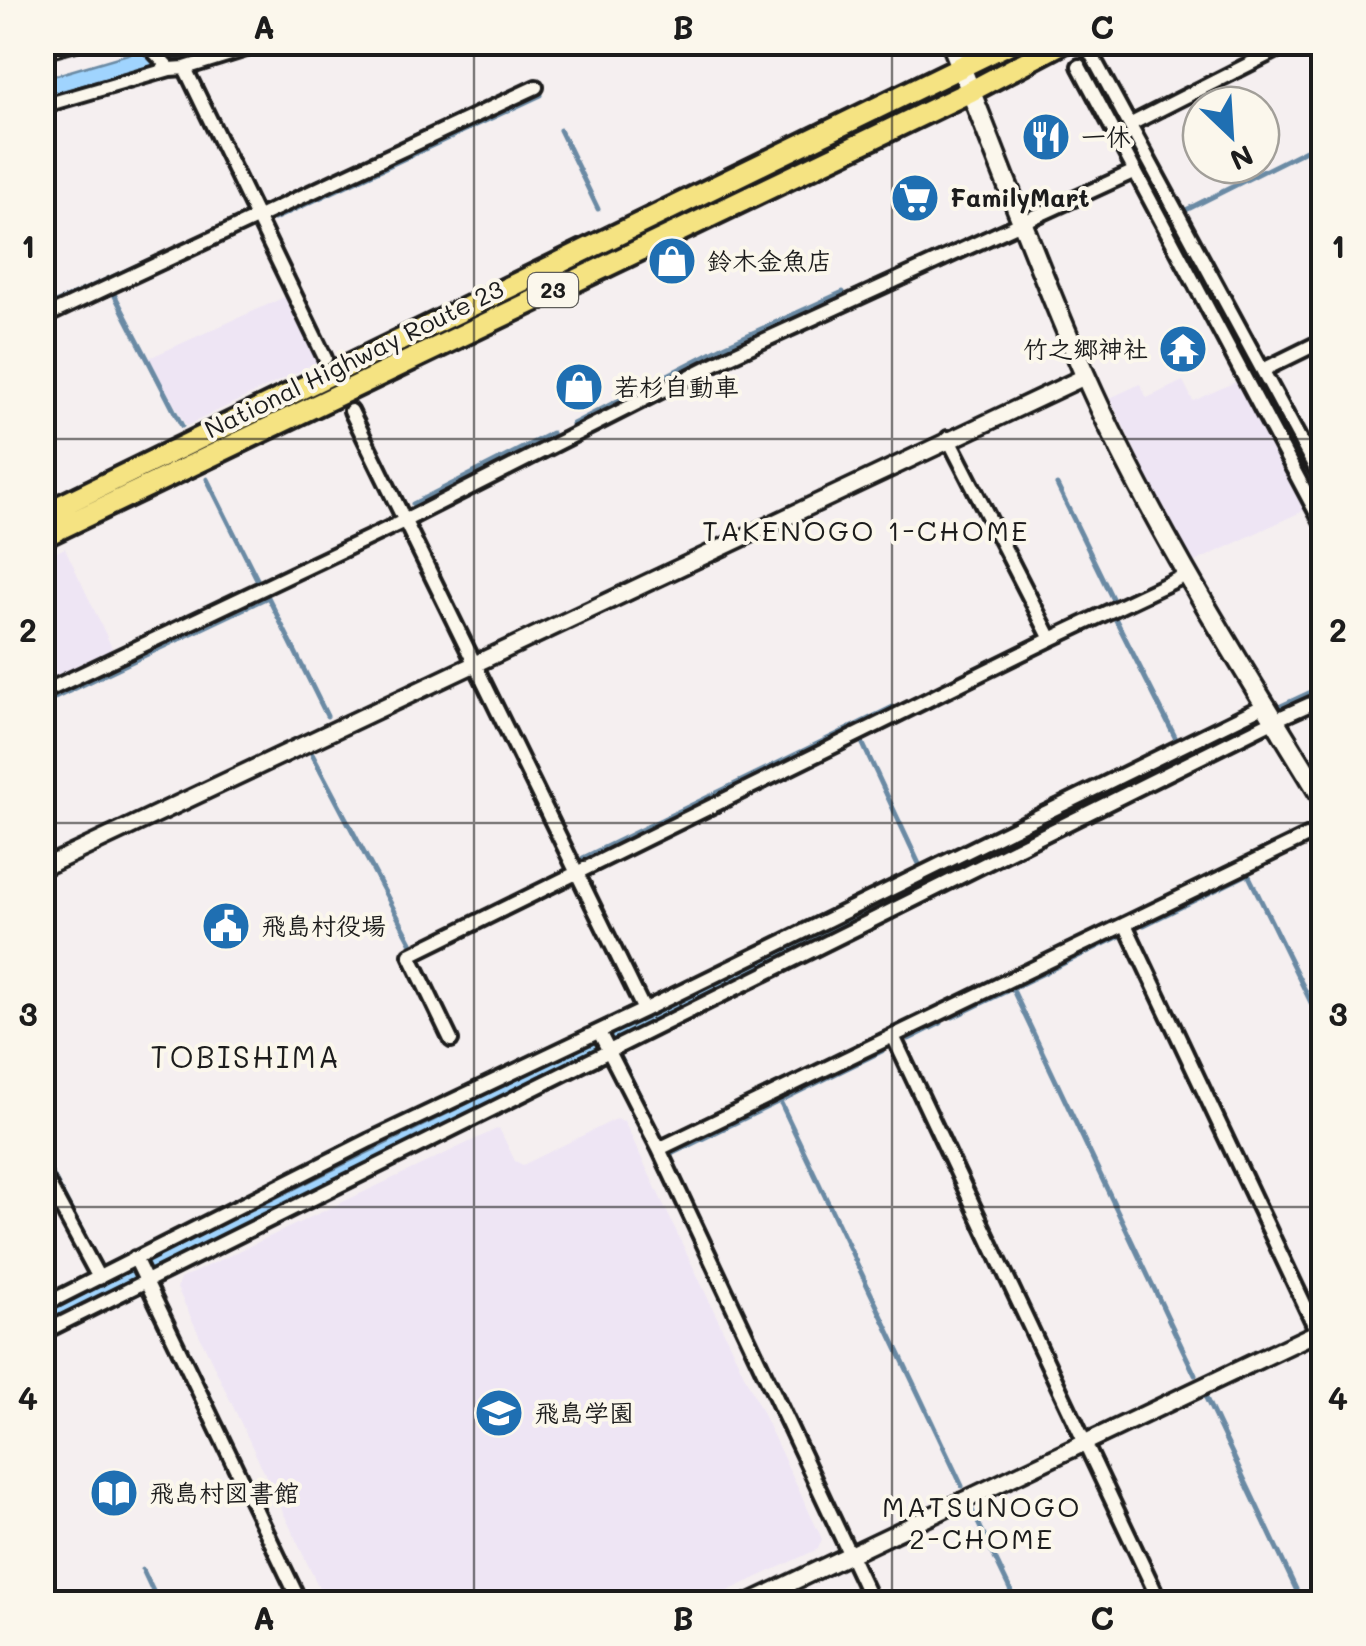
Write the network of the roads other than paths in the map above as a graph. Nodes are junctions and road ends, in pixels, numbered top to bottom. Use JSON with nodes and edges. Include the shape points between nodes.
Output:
{"nodes":[{"id":1,"x":79,"y":42,"type":"edge"},
{"id":2,"x":270,"y":42,"type":"edge"},
{"id":3,"x":950,"y":42,"type":"edge"},
{"id":4,"x":1012,"y":42,"type":"edge"},
{"id":5,"x":1064,"y":42,"type":"edge"},
{"id":6,"x":1293,"y":42,"type":"edge"},
{"id":7,"x":145,"y":43,"type":"edge"},
{"id":8,"x":1088,"y":48,"type":"dead end"},
{"id":9,"x":42,"y":52,"type":"edge"},
{"id":10,"x":1080,"y":66,"type":"dead end"},
{"id":11,"x":167,"y":67,"type":"junction"},
{"id":12,"x":961,"y":67,"type":"junction"},
{"id":13,"x":185,"y":68,"type":"junction"},
{"id":14,"x":536,"y":87,"type":"dead end"},
{"id":15,"x":971,"y":90,"type":"junction"},
{"id":16,"x":42,"y":106,"type":"edge"},
{"id":17,"x":1130,"y":124,"type":"junction"},
{"id":18,"x":1135,"y":171,"type":"junction"},
{"id":19,"x":258,"y":217,"type":"junction"},
{"id":20,"x":1023,"y":222,"type":"junction"},
{"id":21,"x":42,"y":318,"type":"edge"},
{"id":22,"x":1324,"y":340,"type":"edge"},
{"id":23,"x":325,"y":358,"type":"dead end"},
{"id":24,"x":1263,"y":370,"type":"junction"},
{"id":25,"x":1086,"y":376,"type":"junction"},
{"id":26,"x":351,"y":411,"type":"dead end"},
{"id":27,"x":948,"y":438,"type":"junction"},
{"id":28,"x":1324,"y":484,"type":"edge"},
{"id":29,"x":42,"y":515,"type":"edge"},
{"id":30,"x":402,"y":522,"type":"junction"},
{"id":31,"x":1324,"y":527,"type":"edge"},
{"id":32,"x":42,"y":537,"type":"edge"},
{"id":33,"x":1186,"y":575,"type":"junction"},
{"id":34,"x":1050,"y":639,"type":"junction"},
{"id":35,"x":472,"y":663,"type":"junction"},
{"id":36,"x":42,"y":693,"type":"edge"},
{"id":37,"x":1324,"y":698,"type":"edge"},
{"id":38,"x":1270,"y":712,"type":"junction"},
{"id":39,"x":1324,"y":801,"type":"edge"},
{"id":40,"x":1324,"y":828,"type":"edge"},
{"id":41,"x":42,"y":868,"type":"edge"},
{"id":42,"x":576,"y":873,"type":"junction"},
{"id":43,"x":1125,"y":924,"type":"junction"},
{"id":44,"x":644,"y":1010,"type":"junction"},
{"id":45,"x":599,"y":1032,"type":"junction"},
{"id":46,"x":894,"y":1036,"type":"junction"},
{"id":47,"x":451,"y":1040,"type":"dead end"},
{"id":48,"x":609,"y":1050,"type":"junction"},
{"id":49,"x":370,"y":1140,"type":"junction"},
{"id":50,"x":659,"y":1150,"type":"junction"},
{"id":51,"x":382,"y":1162,"type":"junction"},
{"id":52,"x":42,"y":1172,"type":"edge"},
{"id":53,"x":135,"y":1258,"type":"junction"},
{"id":54,"x":99,"y":1278,"type":"junction"},
{"id":55,"x":148,"y":1282,"type":"junction"},
{"id":56,"x":42,"y":1306,"type":"edge"},
{"id":57,"x":42,"y":1333,"type":"edge"},
{"id":58,"x":1321,"y":1336,"type":"edge"},
{"id":59,"x":1085,"y":1443,"type":"junction"},
{"id":60,"x":850,"y":1555,"type":"junction"},
{"id":61,"x":302,"y":1604,"type":"edge"},
{"id":62,"x":746,"y":1604,"type":"edge"},
{"id":63,"x":873,"y":1604,"type":"edge"},
{"id":64,"x":1161,"y":1604,"type":"edge"}],
"edges":[{"from":1,"to":9,"type":"street"},
{"from":2,"to":13,"type":"street"},
{"from":3,"to":12,"type":"main road"},
{"from":4,"to":12,"type":"highway","name":"National Highway Route 23","number":"23"},
{"from":5,"to":15,"type":"highway","name":"National Highway Route 23","number":"23"},
{"from":6,"to":17,"type":"street"},
{"from":7,"to":11,"type":"street"},
{"from":8,"to":17,"type":"street"},
{"from":10,"to":18,"type":"street"},
{"from":11,"to":13,"type":"street"},
{"from":11,"to":16,"type":"street"},
{"from":12,"to":15,"type":"main road"},
{"from":12,"to":29,"type":"highway","name":"National Highway Route 23","number":"23"},
{"from":13,"to":19,"type":"street"},
{"from":14,"to":19,"type":"street"},
{"from":15,"to":20,"type":"main road"},
{"from":15,"to":32,"type":"highway","name":"National Highway Route 23","number":"23"},
{"from":17,"to":24,"type":"street"},
{"from":18,"to":20,"type":"street"},
{"from":18,"to":31,"type":"street"},
{"from":19,"to":21,"type":"street"},
{"from":19,"to":23,"type":"street"},
{"from":20,"to":25,"type":"main road"},
{"from":20,"to":30,"type":"street","via":[[730,356]]},
{"from":22,"to":24,"type":"street"},
{"from":24,"to":28,"type":"street"},
{"from":25,"to":27,"type":"street"},
{"from":25,"to":33,"type":"main road"},
{"from":26,"to":30,"type":"street"},
{"from":27,"to":34,"type":"street"},
{"from":27,"to":35,"type":"street"},
{"from":30,"to":35,"type":"street"},
{"from":30,"to":36,"type":"street"},
{"from":33,"to":34,"type":"street"},
{"from":33,"to":38,"type":"main road"},
{"from":34,"to":42,"type":"street"},
{"from":35,"to":41,"type":"street"},
{"from":35,"to":42,"type":"street"},
{"from":37,"to":38,"type":"street"},
{"from":38,"to":39,"type":"main road"},
{"from":38,"to":44,"type":"street"},
{"from":38,"to":48,"type":"street"},
{"from":40,"to":43,"type":"street"},
{"from":42,"to":44,"type":"street"},
{"from":42,"to":47,"type":"street","via":[[410,955]]},
{"from":43,"to":46,"type":"street"},
{"from":43,"to":58,"type":"street"},
{"from":44,"to":45,"type":"street"},
{"from":45,"to":48,"type":"street"},
{"from":45,"to":49,"type":"street"},
{"from":46,"to":50,"type":"street"},
{"from":46,"to":59,"type":"street"},
{"from":48,"to":50,"type":"street"},
{"from":48,"to":51,"type":"street"},
{"from":49,"to":51,"type":"street"},
{"from":49,"to":53,"type":"street"},
{"from":50,"to":60,"type":"street"},
{"from":51,"to":55,"type":"street"},
{"from":52,"to":54,"type":"street"},
{"from":53,"to":54,"type":"street"},
{"from":53,"to":55,"type":"street"},
{"from":54,"to":56,"type":"street"},
{"from":55,"to":57,"type":"street"},
{"from":55,"to":61,"type":"street"},
{"from":58,"to":59,"type":"street"},
{"from":59,"to":60,"type":"street"},
{"from":59,"to":64,"type":"street"},
{"from":60,"to":62,"type":"street"},
{"from":60,"to":63,"type":"street"}]}
